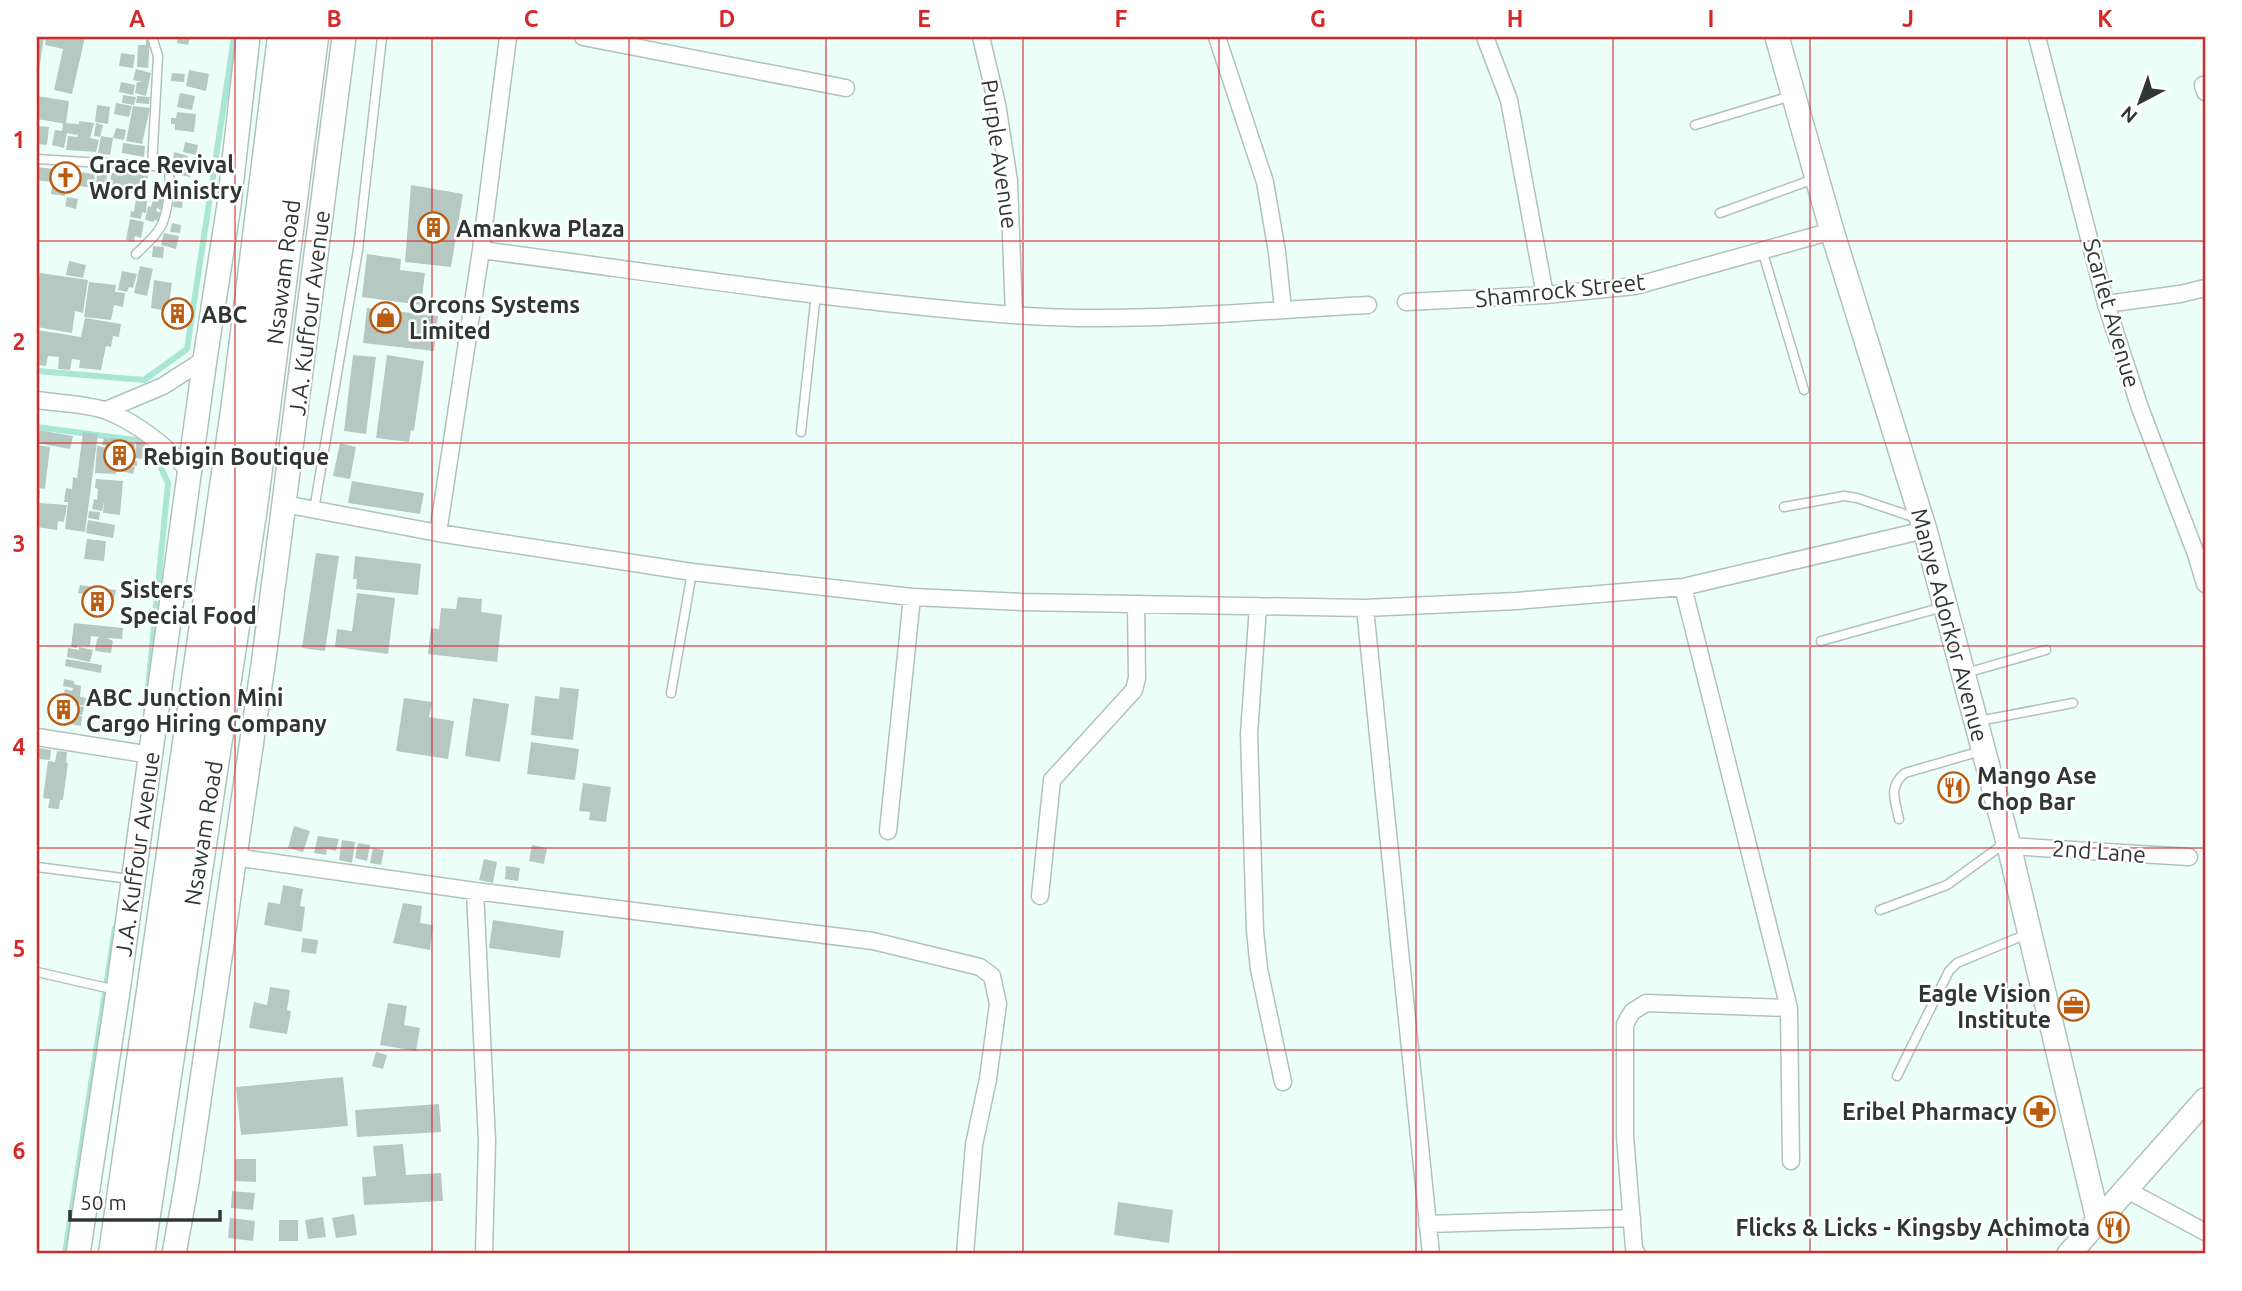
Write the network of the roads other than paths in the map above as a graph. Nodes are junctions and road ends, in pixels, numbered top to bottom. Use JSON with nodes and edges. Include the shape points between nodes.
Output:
{"nodes":[{"id":1,"x":152,"y":37,"type":"edge"},
{"id":2,"x":248,"y":37,"type":"edge"},
{"id":3,"x":283,"y":37,"type":"edge"},
{"id":4,"x":313,"y":37,"type":"edge"},
{"id":5,"x":344,"y":37,"type":"edge"},
{"id":6,"x":382,"y":37,"type":"edge"},
{"id":7,"x":509,"y":37,"type":"edge"},
{"id":8,"x":583,"y":37,"type":"edge"},
{"id":9,"x":981,"y":37,"type":"edge"},
{"id":10,"x":1217,"y":37,"type":"edge"},
{"id":11,"x":1485,"y":37,"type":"edge"},
{"id":12,"x":1777,"y":37,"type":"edge"},
{"id":13,"x":2037,"y":37,"type":"edge"},
{"id":14,"x":846,"y":88,"type":"dead end"},
{"id":15,"x":1793,"y":95,"type":"junction"},
{"id":16,"x":1695,"y":125,"type":"dead end"},
{"id":17,"x":37,"y":159,"type":"edge"},
{"id":18,"x":152,"y":166,"type":"junction"},
{"id":19,"x":1817,"y":178,"type":"junction"},
{"id":20,"x":1720,"y":213,"type":"dead end"},
{"id":21,"x":1832,"y":231,"type":"junction"},
{"id":22,"x":481,"y":250,"type":"junction"},
{"id":23,"x":1762,"y":250,"type":"junction"},
{"id":24,"x":136,"y":254,"type":"dead end"},
{"id":25,"x":2205,"y":288,"type":"edge"},
{"id":26,"x":816,"y":293,"type":"junction"},
{"id":27,"x":1545,"y":295,"type":"junction"},
{"id":28,"x":1406,"y":302,"type":"dead end"},
{"id":29,"x":2106,"y":304,"type":"junction"},
{"id":30,"x":1368,"y":305,"type":"dead end"},
{"id":31,"x":1283,"y":309,"type":"junction"},
{"id":32,"x":1014,"y":315,"type":"junction"},
{"id":33,"x":205,"y":359,"type":"junction"},
{"id":34,"x":1804,"y":390,"type":"dead end"},
{"id":35,"x":37,"y":400,"type":"edge"},
{"id":36,"x":106,"y":410,"type":"junction"},
{"id":37,"x":801,"y":432,"type":"dead end"},
{"id":38,"x":190,"y":472,"type":"junction"},
{"id":39,"x":285,"y":504,"type":"junction"},
{"id":40,"x":1784,"y":507,"type":"dead end"},
{"id":41,"x":314,"y":510,"type":"junction"},
{"id":42,"x":1924,"y":525,"type":"junction"},
{"id":43,"x":438,"y":533,"type":"junction"},
{"id":44,"x":2201,"y":553,"type":"edge"},
{"id":45,"x":692,"y":572,"type":"junction"},
{"id":46,"x":2205,"y":584,"type":"edge"},
{"id":47,"x":1683,"y":587,"type":"junction"},
{"id":48,"x":912,"y":597,"type":"junction"},
{"id":49,"x":1136,"y":604,"type":"junction"},
{"id":50,"x":1258,"y":606,"type":"junction"},
{"id":51,"x":1945,"y":606,"type":"junction"},
{"id":52,"x":1365,"y":608,"type":"junction"},
{"id":53,"x":1821,"y":641,"type":"dead end"},
{"id":54,"x":2046,"y":650,"type":"dead end"},
{"id":55,"x":1964,"y":674,"type":"junction"},
{"id":56,"x":671,"y":693,"type":"dead end"},
{"id":57,"x":2073,"y":703,"type":"dead end"},
{"id":58,"x":1976,"y":721,"type":"junction"},
{"id":59,"x":37,"y":737,"type":"edge"},
{"id":60,"x":1984,"y":750,"type":"junction"},
{"id":61,"x":151,"y":755,"type":"junction"},
{"id":62,"x":1899,"y":819,"type":"dead end"},
{"id":63,"x":888,"y":831,"type":"dead end"},
{"id":64,"x":2009,"y":843,"type":"junction"},
{"id":65,"x":234,"y":857,"type":"junction"},
{"id":66,"x":2189,"y":857,"type":"dead end"},
{"id":67,"x":37,"y":867,"type":"edge"},
{"id":68,"x":133,"y":880,"type":"junction"},
{"id":69,"x":475,"y":891,"type":"junction"},
{"id":70,"x":1040,"y":896,"type":"dead end"},
{"id":71,"x":1880,"y":911,"type":"dead end"},
{"id":72,"x":2030,"y":933,"type":"junction"},
{"id":73,"x":37,"y":972,"type":"edge"},
{"id":74,"x":118,"y":991,"type":"junction"},
{"id":75,"x":1789,"y":1008,"type":"junction"},
{"id":76,"x":1897,"y":1076,"type":"dead end"},
{"id":77,"x":1283,"y":1082,"type":"dead end"},
{"id":78,"x":2205,"y":1100,"type":"edge"},
{"id":79,"x":1791,"y":1161,"type":"dead end"},
{"id":80,"x":2127,"y":1191,"type":"junction"},
{"id":81,"x":1632,"y":1218,"type":"junction"},
{"id":82,"x":2098,"y":1220,"type":"junction"},
{"id":83,"x":1427,"y":1224,"type":"junction"},
{"id":84,"x":2205,"y":1232,"type":"edge"},
{"id":85,"x":1635,"y":1251,"type":"edge"},
{"id":86,"x":78,"y":1254,"type":"edge"},
{"id":87,"x":114,"y":1254,"type":"edge"},
{"id":88,"x":139,"y":1254,"type":"edge"},
{"id":89,"x":174,"y":1254,"type":"edge"},
{"id":90,"x":484,"y":1254,"type":"edge"},
{"id":91,"x":965,"y":1254,"type":"edge"},
{"id":92,"x":1431,"y":1254,"type":"edge"},
{"id":93,"x":2069,"y":1254,"type":"edge"}],
"edges":[{"from":1,"to":18,"type":"lane","via":[[158,55]]},
{"from":2,"to":33,"type":"main road","name":"J.A. Kuffour Avenue"},
{"from":3,"to":87,"type":"highway","name":"Nsawam Road","via":[[237,404]]},
{"from":4,"to":88,"type":"highway","name":"Nsawam Road","via":[[252,507]]},
{"from":5,"to":39,"type":"main road","name":"J.A. Kuffour Avenue"},
{"from":6,"to":41,"type":"lane","via":[[358,250]]},
{"from":7,"to":22,"type":"street"},
{"from":8,"to":14,"type":"street"},
{"from":9,"to":32,"type":"street","name":"Purple Avenue","via":[[1009,181]]},
{"from":10,"to":31,"type":"street","via":[[1265,182]]},
{"from":11,"to":27,"type":"street","via":[[1509,100]]},
{"from":12,"to":15,"type":"main road","name":"Manye Adorkor Avenue"},
{"from":13,"to":29,"type":"street","name":"Scarlet Avenue"},
{"from":15,"to":16,"type":"lane"},
{"from":15,"to":19,"type":"main road","name":"Manye Adorkor Avenue"},
{"from":17,"to":18,"type":"lane"},
{"from":18,"to":24,"type":"lane","via":[[167,167],[171,175],[164,218]]},
{"from":19,"to":20,"type":"lane"},
{"from":19,"to":21,"type":"main road","name":"Manye Adorkor Avenue"},
{"from":21,"to":23,"type":"street","name":"Shamrock Street"},
{"from":21,"to":42,"type":"main road","name":"Manye Adorkor Avenue"},
{"from":22,"to":26,"type":"street"},
{"from":22,"to":43,"type":"street"},
{"from":23,"to":27,"type":"street","name":"Shamrock Street","via":[[1635,286]]},
{"from":23,"to":34,"type":"lane"},
{"from":25,"to":29,"type":"street"},
{"from":26,"to":32,"type":"street"},
{"from":26,"to":37,"type":"lane"},
{"from":27,"to":28,"type":"street","name":"Shamrock Street"},
{"from":29,"to":44,"type":"street","name":"Scarlet Avenue","via":[[2140,408]]},
{"from":30,"to":31,"type":"street"},
{"from":31,"to":32,"type":"street","via":[[1152,318]]},
{"from":33,"to":36,"type":"street","via":[[163,386]]},
{"from":33,"to":38,"type":"main road","name":"J.A. Kuffour Avenue"},
{"from":35,"to":36,"type":"street"},
{"from":36,"to":38,"type":"street","via":[[170,450]]},
{"from":38,"to":61,"type":"main road","name":"J.A. Kuffour Avenue"},
{"from":39,"to":41,"type":"street"},
{"from":39,"to":65,"type":"main road","name":"J.A. Kuffour Avenue"},
{"from":40,"to":42,"type":"lane","via":[[1844,496]]},
{"from":41,"to":43,"type":"street"},
{"from":42,"to":47,"type":"street"},
{"from":42,"to":51,"type":"main road","name":"Manye Adorkor Avenue"},
{"from":43,"to":45,"type":"street"},
{"from":44,"to":46,"type":"street","name":"Scarlet Avenue"},
{"from":45,"to":48,"type":"street"},
{"from":45,"to":56,"type":"lane"},
{"from":47,"to":52,"type":"street"},
{"from":47,"to":75,"type":"street"},
{"from":48,"to":49,"type":"street"},
{"from":48,"to":63,"type":"street"},
{"from":49,"to":50,"type":"street"},
{"from":49,"to":70,"type":"street","via":[[1137,678],[1133,690],[1052,780]]},
{"from":50,"to":52,"type":"street"},
{"from":50,"to":77,"type":"street","via":[[1249,734],[1255,931]]},
{"from":51,"to":53,"type":"lane"},
{"from":51,"to":55,"type":"main road","name":"Manye Adorkor Avenue"},
{"from":52,"to":83,"type":"street"},
{"from":54,"to":55,"type":"lane"},
{"from":55,"to":58,"type":"main road","name":"Manye Adorkor Avenue"},
{"from":57,"to":58,"type":"lane"},
{"from":58,"to":60,"type":"main road","name":"Manye Adorkor Avenue"},
{"from":59,"to":61,"type":"street"},
{"from":60,"to":62,"type":"lane","via":[[1906,773],[1897,780],[1893,788]]},
{"from":60,"to":64,"type":"main road","name":"Manye Adorkor Avenue"},
{"from":61,"to":68,"type":"main road","name":"J.A. Kuffour Avenue"},
{"from":64,"to":66,"type":"street","name":"2nd Lane"},
{"from":64,"to":71,"type":"lane","via":[[1947,885]]},
{"from":64,"to":72,"type":"main road","name":"Manye Adorkor Avenue"},
{"from":65,"to":69,"type":"street"},
{"from":65,"to":89,"type":"main road","name":"J.A. Kuffour Avenue"},
{"from":67,"to":68,"type":"lane"},
{"from":68,"to":74,"type":"main road","name":"J.A. Kuffour Avenue"},
{"from":69,"to":90,"type":"street","via":[[487,1141]]},
{"from":69,"to":91,"type":"street","via":[[873,941],[980,967],[992,976],[998,1004],[974,1146]]},
{"from":72,"to":76,"type":"lane","via":[[1949,971]]},
{"from":72,"to":82,"type":"main road","name":"Manye Adorkor Avenue"},
{"from":73,"to":74,"type":"lane"},
{"from":74,"to":86,"type":"main road","name":"J.A. Kuffour Avenue"},
{"from":75,"to":79,"type":"street"},
{"from":75,"to":81,"type":"street","via":[[1646,1003],[1632,1012],[1625,1024],[1625,1136]]},
{"from":78,"to":80,"type":"main road"},
{"from":80,"to":82,"type":"main road"},
{"from":80,"to":84,"type":"street"},
{"from":81,"to":83,"type":"street"},
{"from":81,"to":85,"type":"street"},
{"from":82,"to":93,"type":"main road"},
{"from":83,"to":92,"type":"street"}]}
